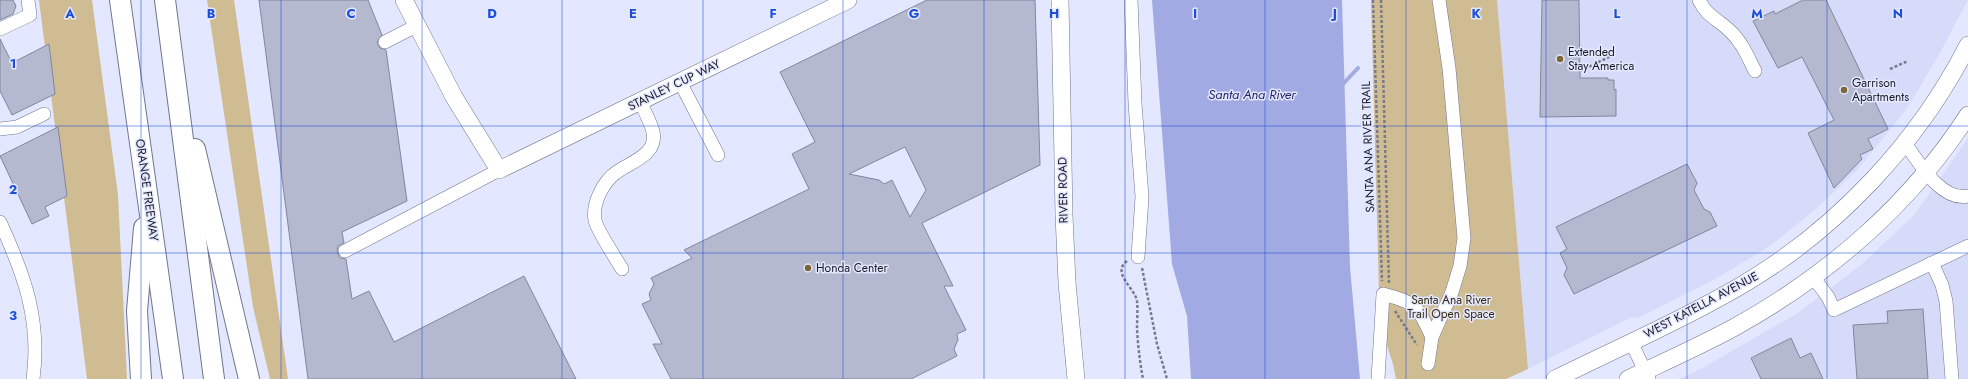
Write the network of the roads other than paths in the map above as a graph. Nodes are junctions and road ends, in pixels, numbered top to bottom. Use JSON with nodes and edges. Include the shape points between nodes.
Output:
{"nodes":[{"id":1,"x":28,"y":0,"type":"edge"},
{"id":2,"x":120,"y":0,"type":"edge"},
{"id":3,"x":164,"y":0,"type":"edge"},
{"id":4,"x":404,"y":0,"type":"edge"},
{"id":5,"x":848,"y":0,"type":"edge"},
{"id":6,"x":1060,"y":0,"type":"edge"},
{"id":7,"x":1131,"y":0,"type":"edge"},
{"id":8,"x":1439,"y":0,"type":"edge"},
{"id":9,"x":1699,"y":0,"type":"edge"},
{"id":10,"x":416,"y":26,"type":"junction"},
{"id":11,"x":0,"y":29,"type":"edge"},
{"id":12,"x":170,"y":40,"type":"junction"},
{"id":13,"x":385,"y":42,"type":"dead end"},
{"id":14,"x":1968,"y":45,"type":"edge"},
{"id":15,"x":1755,"y":71,"type":"dead end"},
{"id":16,"x":680,"y":82,"type":"junction"},
{"id":17,"x":640,"y":101,"type":"junction"},
{"id":18,"x":44,"y":114,"type":"dead end"},
{"id":19,"x":1968,"y":115,"type":"edge"},
{"id":20,"x":0,"y":129,"type":"edge"},
{"id":21,"x":1905,"y":143,"type":"junction"},
{"id":22,"x":718,"y":155,"type":"dead end"},
{"id":23,"x":500,"y":170,"type":"junction"},
{"id":24,"x":1927,"y":172,"type":"junction"},
{"id":25,"x":147,"y":190,"type":"junction"},
{"id":26,"x":1968,"y":196,"type":"edge"},
{"id":27,"x":0,"y":222,"type":"edge"},
{"id":28,"x":1968,"y":246,"type":"edge"},
{"id":29,"x":345,"y":251,"type":"dead end"},
{"id":30,"x":1138,"y":257,"type":"road end"},
{"id":31,"x":1932,"y":263,"type":"junction"},
{"id":32,"x":622,"y":269,"type":"dead end"},
{"id":33,"x":1813,"y":277,"type":"junction"},
{"id":34,"x":1432,"y":337,"type":"junction"},
{"id":35,"x":1631,"y":342,"type":"junction"},
{"id":36,"x":1428,"y":364,"type":"road end"},
{"id":37,"x":1647,"y":375,"type":"edge"},
{"id":38,"x":33,"y":379,"type":"edge"},
{"id":39,"x":141,"y":379,"type":"edge"},
{"id":40,"x":173,"y":379,"type":"edge"},
{"id":41,"x":214,"y":379,"type":"edge"},
{"id":42,"x":249,"y":379,"type":"edge"},
{"id":43,"x":1076,"y":379,"type":"edge"},
{"id":44,"x":1378,"y":379,"type":"edge"},
{"id":45,"x":1555,"y":379,"type":"edge"},
{"id":46,"x":1628,"y":379,"type":"edge"},
{"id":47,"x":1952,"y":379,"type":"edge"}],
"edges":[{"from":1,"to":11,"type":"street","via":[[30,15]]},
{"from":2,"to":25,"type":"highway","name":"ORANGE FREEWAY"},
{"from":3,"to":12,"type":"highway"},
{"from":4,"to":10,"type":"main road"},
{"from":5,"to":16,"type":"main road","name":"STANLEY CUP WAY"},
{"from":6,"to":43,"type":"main road","name":"RIVER ROAD","via":[[1064,223]]},
{"from":7,"to":30,"type":"street","via":[[1142,197]]},
{"from":8,"to":34,"type":"street","via":[[1449,68],[1464,238],[1460,266],[1452,292]]},
{"from":9,"to":15,"type":"street","via":[[1709,16],[1736,37]]},
{"from":10,"to":13,"type":"street"},
{"from":10,"to":23,"type":"main road","via":[[454,97]]},
{"from":12,"to":41,"type":"highway"},
{"from":12,"to":42,"type":"highway"},
{"from":14,"to":21,"type":"main road","name":"WEST KATELLA AVENUE","via":[[1930,108]]},
{"from":16,"to":17,"type":"main road","name":"STANLEY CUP WAY"},
{"from":16,"to":22,"type":"street"},
{"from":17,"to":23,"type":"main road","name":"STANLEY CUP WAY"},
{"from":17,"to":32,"type":"street","via":[[654,133],[652,145],[645,156],[615,172],[596,202],[595,220]]},
{"from":18,"to":20,"type":"street","via":[[17,126]]},
{"from":19,"to":24,"type":"main road"},
{"from":21,"to":24,"type":"street"},
{"from":21,"to":35,"type":"main road","name":"WEST KATELLA AVENUE","via":[[1852,199],[1794,250],[1743,284]]},
{"from":23,"to":29,"type":"street"},
{"from":24,"to":26,"type":"street","via":[[1948,193]]},
{"from":24,"to":33,"type":"main road","via":[[1881,220]]},
{"from":25,"to":39,"type":"highway","via":[[138,311]]},
{"from":25,"to":40,"type":"highway","name":"ORANGE FREEWAY"},
{"from":27,"to":38,"type":"street","via":[[30,297],[35,342]]},
{"from":28,"to":31,"type":"street"},
{"from":31,"to":33,"type":"street","via":[[1834,310]]},
{"from":31,"to":47,"type":"street","via":[[1942,284],[1946,301]]},
{"from":33,"to":37,"type":"main road","via":[[1733,328]]},
{"from":34,"to":36,"type":"street"},
{"from":34,"to":44,"type":"street","via":[[1420,312],[1405,300],[1384,294]]},
{"from":35,"to":37,"type":"street"},
{"from":35,"to":45,"type":"main road","name":"WEST KATELLA AVENUE"},
{"from":37,"to":46,"type":"main road"}]}
